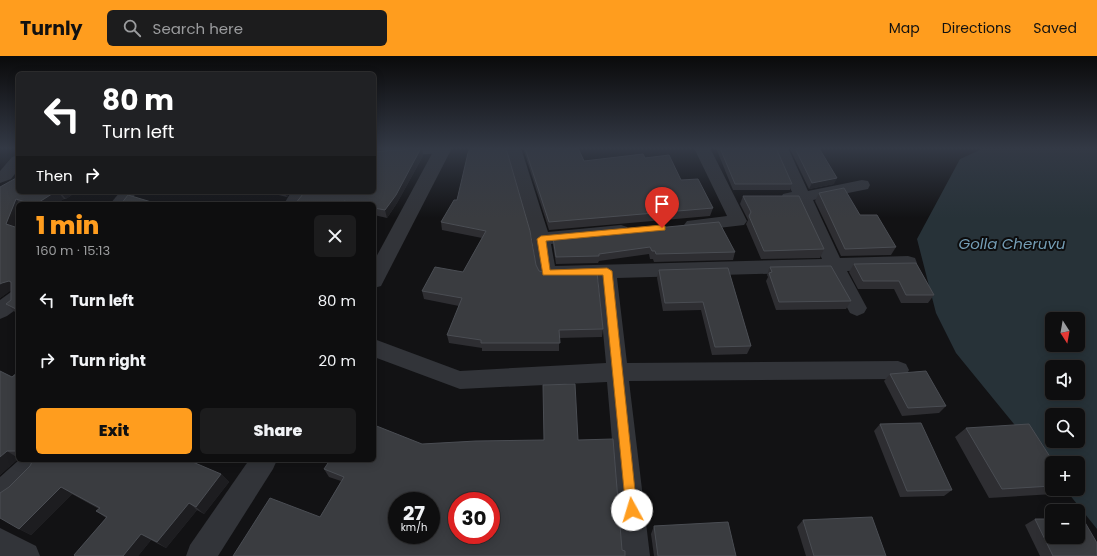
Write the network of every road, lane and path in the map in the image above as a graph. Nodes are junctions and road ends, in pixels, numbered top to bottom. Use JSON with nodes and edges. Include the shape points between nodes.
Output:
{"nodes":[{"id":1,"x":8,"y":171,"type":"edge"},
{"id":2,"x":433,"y":171,"type":"edge"},
{"id":3,"x":520,"y":171,"type":"edge"},
{"id":4,"x":717,"y":171,"type":"edge"},
{"id":5,"x":791,"y":171,"type":"edge"},
{"id":6,"x":0,"y":178,"type":"edge"},
{"id":7,"x":862,"y":185,"type":"dead end"},
{"id":8,"x":127,"y":194,"type":"edge"},
{"id":9,"x":772,"y":198,"type":"edge"},
{"id":10,"x":803,"y":198,"type":"junction"},
{"id":11,"x":121,"y":202,"type":"edge"},
{"id":12,"x":675,"y":226,"type":"edge"},
{"id":13,"x":636,"y":230,"type":"edge"},
{"id":14,"x":541,"y":239,"type":"junction"},
{"id":15,"x":908,"y":262,"type":"edge"},
{"id":16,"x":834,"y":265,"type":"junction"},
{"id":17,"x":607,"y":271,"type":"junction"},
{"id":18,"x":376,"y":276,"type":"edge"},
{"id":19,"x":16,"y":299,"type":"edge"},
{"id":20,"x":856,"y":308,"type":"dead end"},
{"id":21,"x":0,"y":311,"type":"edge"},
{"id":22,"x":376,"y":349,"type":"edge"},
{"id":23,"x":898,"y":370,"type":"dead end"},
{"id":24,"x":618,"y":372,"type":"junction"},
{"id":25,"x":34,"y":462,"type":"edge"},
{"id":26,"x":263,"y":462,"type":"edge"},
{"id":27,"x":0,"y":494,"type":"edge"},
{"id":28,"x":0,"y":541,"type":"edge"},
{"id":29,"x":26,"y":556,"type":"edge"},
{"id":30,"x":201,"y":556,"type":"edge"},
{"id":31,"x":636,"y":556,"type":"edge"}],
"edges":[{"from":1,"to":6,"type":"street"},
{"from":2,"to":18,"type":"street"},
{"from":3,"to":14,"type":"street"},
{"from":4,"to":12,"type":"street","via":[[734,198],[738,221]]},
{"from":5,"to":10,"type":"street"},
{"from":7,"to":10,"type":"street"},
{"from":8,"to":11,"type":"street"},
{"from":9,"to":10,"type":"street"},
{"from":10,"to":16,"type":"street"},
{"from":13,"to":14,"type":"street"},
{"from":14,"to":17,"type":"street","via":[[546,273]]},
{"from":15,"to":16,"type":"street"},
{"from":16,"to":17,"type":"street"},
{"from":16,"to":20,"type":"street"},
{"from":17,"to":24,"type":"street"},
{"from":19,"to":21,"type":"street"},
{"from":22,"to":24,"type":"street","via":[[460,380]]},
{"from":23,"to":24,"type":"street"},
{"from":24,"to":31,"type":"street"},
{"from":25,"to":27,"type":"street"},
{"from":26,"to":30,"type":"street"},
{"from":28,"to":29,"type":"street"}]}
